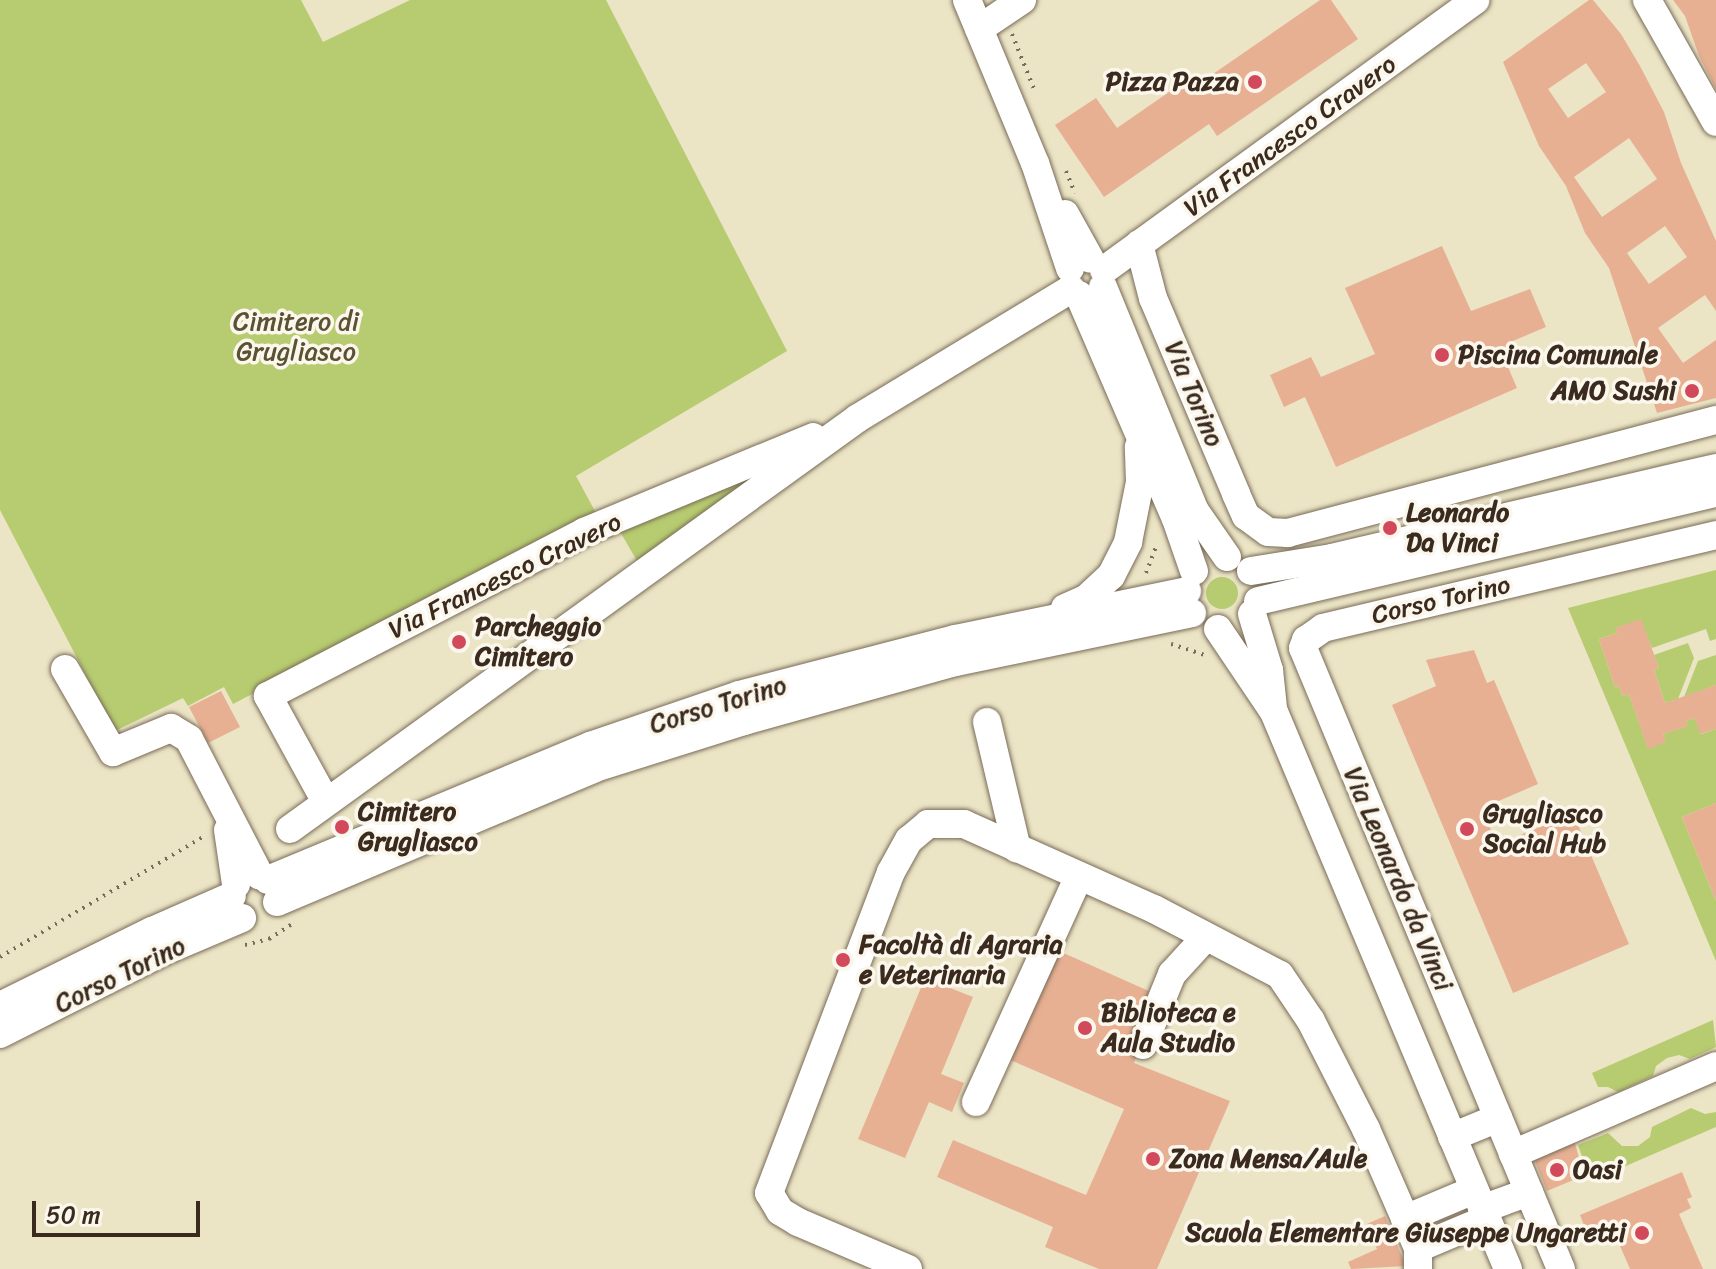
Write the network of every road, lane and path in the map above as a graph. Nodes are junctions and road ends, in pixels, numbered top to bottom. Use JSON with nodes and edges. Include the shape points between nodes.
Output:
{"nodes":[{"id":1,"x":967,"y":0,"type":"edge"},
{"id":2,"x":1475,"y":0,"type":"edge"},
{"id":3,"x":1647,"y":0,"type":"edge"},
{"id":4,"x":1013,"y":6,"type":"edge"},
{"id":5,"x":979,"y":29,"type":"junction"},
{"id":6,"x":1037,"y":98,"type":"dead end"},
{"id":7,"x":1716,"y":122,"type":"edge"},
{"id":8,"x":1066,"y":169,"type":"dead end"},
{"id":9,"x":1077,"y":197,"type":"dead end"},
{"id":10,"x":1139,"y":244,"type":"junction"},
{"id":11,"x":1086,"y":278,"type":"junction"},
{"id":12,"x":1137,"y":369,"type":"junction"},
{"id":13,"x":1185,"y":374,"type":"junction"},
{"id":14,"x":858,"y":418,"type":"junction"},
{"id":15,"x":1716,"y":420,"type":"edge"},
{"id":16,"x":1139,"y":433,"type":"junction"},
{"id":17,"x":1527,"y":467,"type":"junction"},
{"id":18,"x":1716,"y":468,"type":"edge"},
{"id":19,"x":1716,"y":493,"type":"edge"},
{"id":20,"x":1501,"y":532,"type":"junction"},
{"id":21,"x":1716,"y":535,"type":"edge"},
{"id":22,"x":1239,"y":564,"type":"junction"},
{"id":23,"x":1580,"y":567,"type":"junction"},
{"id":24,"x":1191,"y":592,"type":"junction"},
{"id":25,"x":1255,"y":607,"type":"junction"},
{"id":26,"x":1031,"y":622,"type":"junction"},
{"id":27,"x":1218,"y":629,"type":"junction"},
{"id":28,"x":1306,"y":640,"type":"joint"},
{"id":29,"x":65,"y":669,"type":"dead end"},
{"id":30,"x":1274,"y":712,"type":"junction"},
{"id":31,"x":987,"y":722,"type":"dead end"},
{"id":32,"x":326,"y":802,"type":"junction"},
{"id":33,"x":227,"y":819,"type":"junction"},
{"id":34,"x":290,"y":829,"type":"dead end"},
{"id":35,"x":1017,"y":849,"type":"junction"},
{"id":36,"x":1079,"y":876,"type":"junction"},
{"id":37,"x":256,"y":902,"type":"junction"},
{"id":38,"x":1204,"y":939,"type":"junction"},
{"id":39,"x":0,"y":957,"type":"edge"},
{"id":40,"x":0,"y":1006,"type":"edge"},
{"id":41,"x":0,"y":1034,"type":"edge"},
{"id":42,"x":1143,"y":1045,"type":"dead end"},
{"id":43,"x":1716,"y":1066,"type":"edge"},
{"id":44,"x":976,"y":1102,"type":"dead end"},
{"id":45,"x":1498,"y":1118,"type":"junction"},
{"id":46,"x":1452,"y":1137,"type":"junction"},
{"id":47,"x":1513,"y":1154,"type":"junction"},
{"id":48,"x":1529,"y":1192,"type":"junction"},
{"id":49,"x":1481,"y":1206,"type":"junction"},
{"id":50,"x":1405,"y":1219,"type":"junction"},
{"id":51,"x":1418,"y":1258,"type":"edge"},
{"id":52,"x":908,"y":1269,"type":"edge"},
{"id":53,"x":1508,"y":1269,"type":"edge"},
{"id":54,"x":1561,"y":1269,"type":"edge"}],
"edges":[{"from":1,"to":5,"type":"street"},
{"from":2,"to":10,"type":"street","name":"Via Francesco Cravero"},
{"from":3,"to":7,"type":"street"},
{"from":4,"to":5,"type":"street"},
{"from":4,"to":6,"type":"path"},
{"from":5,"to":11,"type":"street"},
{"from":8,"to":9,"type":"path"},
{"from":10,"to":11,"type":"street","name":"Via Francesco Cravero"},
{"from":10,"to":13,"type":"street","name":"Via Torino","via":[[1153,298]]},
{"from":11,"to":12,"type":"street"},
{"from":11,"to":14,"type":"street","name":"Via Francesco Cravero"},
{"from":11,"to":16,"type":"street"},
{"from":12,"to":13,"type":"street"},
{"from":12,"to":22,"type":"street","via":[[1195,511]]},
{"from":13,"to":17,"type":"street","name":"Via Torino","via":[[1246,516],[1268,532],[1288,533]]},
{"from":14,"to":32,"type":"street","name":"Via Francesco Cravero"},
{"from":14,"to":32,"type":"street","name":"Via Francesco Cravero","via":[[584,532],[268,696]]},
{"from":15,"to":17,"type":"street"},
{"from":16,"to":24,"type":"street","via":[[1176,519]]},
{"from":16,"to":26,"type":"street","via":[[1140,482],[1128,542],[1111,576],[1087,598]]},
{"from":17,"to":20,"type":"street"},
{"from":18,"to":20,"type":"street","name":"Corso Torino"},
{"from":19,"to":20,"type":"street","name":"Corso Torino"},
{"from":20,"to":22,"type":"street","name":"Corso Torino","via":[[1332,558]]},
{"from":20,"to":23,"type":"street","name":"Corso Torino"},
{"from":20,"to":25,"type":"street","name":"Corso Torino"},
{"from":21,"to":23,"type":"street","name":"Corso Torino"},
{"from":22,"to":24,"type":"street","name":"Corso Torino","via":[[1203,562]]},
{"from":22,"to":25,"type":"street","via":[[1259,590]]},
{"from":23,"to":28,"type":"street","name":"Corso Torino","via":[[1323,628]]},
{"from":24,"to":26,"type":"street","name":"Corso Torino"},
{"from":24,"to":27,"type":"street","via":[[1200,621]]},
{"from":24,"to":37,"type":"street","name":"Corso Torino","via":[[595,768]]},
{"from":25,"to":27,"type":"street","name":"Corso Torino","via":[[1237,626]]},
{"from":25,"to":30,"type":"street","name":"Via Leonardo da Vinci"},
{"from":26,"to":37,"type":"street","name":"Corso Torino","via":[[739,695],[634,731],[438,806]]},
{"from":27,"to":30,"type":"street","name":"Via Leonardo da Vinci"},
{"from":28,"to":45,"type":"street","name":"Via Leonardo da Vinci","via":[[1308,664]]},
{"from":29,"to":33,"type":"street","via":[[113,752],[156,732],[182,732],[197,751]]},
{"from":30,"to":46,"type":"street","name":"Via Leonardo da Vinci"},
{"from":31,"to":35,"type":"street"},
{"from":32,"to":34,"type":"street","name":"Via Francesco Cravero"},
{"from":33,"to":37,"type":"street"},
{"from":33,"to":39,"type":"path"},
{"from":35,"to":36,"type":"street"},
{"from":35,"to":52,"type":"street","via":[[964,824],[928,824],[909,840],[891,872],[769,1193],[780,1211],[798,1222]]},
{"from":36,"to":38,"type":"street","via":[[1154,909]]},
{"from":36,"to":44,"type":"street"},
{"from":37,"to":37,"type":"path","via":[[253,945],[287,930]]},
{"from":37,"to":40,"type":"street","name":"Corso Torino"},
{"from":37,"to":41,"type":"street","name":"Corso Torino"},
{"from":38,"to":42,"type":"street","via":[[1172,974]]},
{"from":38,"to":50,"type":"street","via":[[1280,975],[1295,993],[1366,1129]]},
{"from":43,"to":47,"type":"street"},
{"from":45,"to":46,"type":"street"},
{"from":45,"to":47,"type":"street","name":"Via Leonardo da Vinci"},
{"from":46,"to":49,"type":"street","name":"Via Leonardo da Vinci"},
{"from":47,"to":48,"type":"street","name":"Via Leonardo da Vinci"},
{"from":48,"to":49,"type":"street"},
{"from":48,"to":54,"type":"street","name":"Via Leonardo da Vinci"},
{"from":49,"to":50,"type":"street"},
{"from":49,"to":51,"type":"street"},
{"from":49,"to":53,"type":"street","name":"Via Leonardo da Vinci"},
{"from":50,"to":51,"type":"street"}]}
